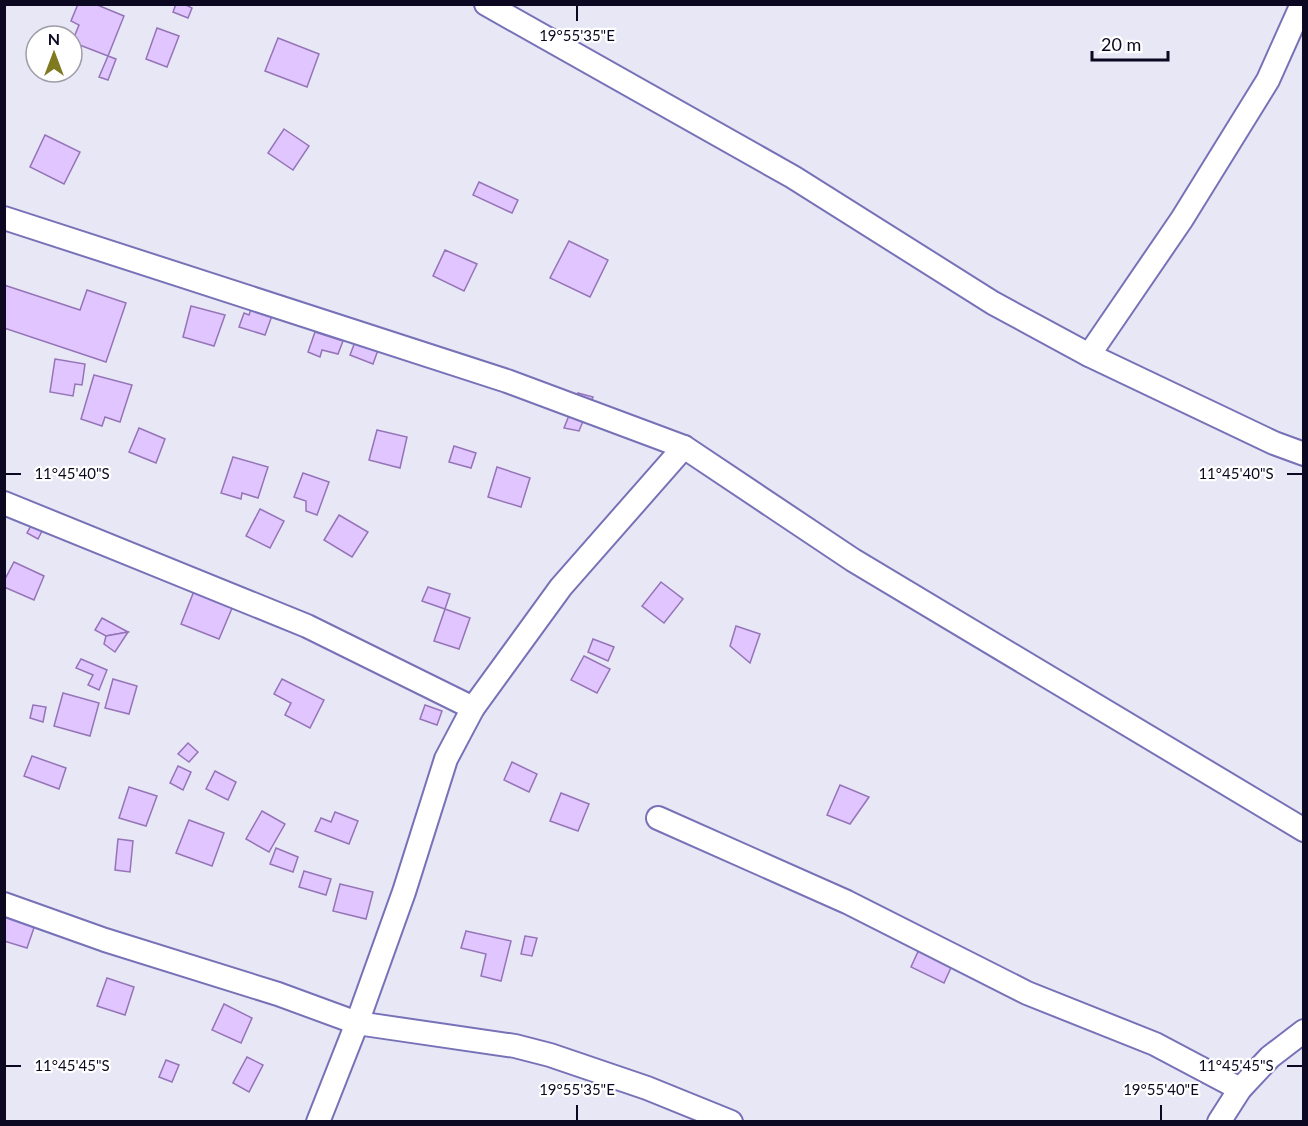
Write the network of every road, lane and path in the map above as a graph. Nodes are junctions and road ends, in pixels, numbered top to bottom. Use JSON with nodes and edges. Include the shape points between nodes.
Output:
{"nodes":[{"id":1,"x":486,"y":4,"type":"edge"},
{"id":2,"x":1302,"y":4,"type":"edge"},
{"id":3,"x":4,"y":218,"type":"edge"},
{"id":4,"x":1089,"y":355,"type":"junction"},
{"id":5,"x":684,"y":447,"type":"junction"},
{"id":6,"x":1304,"y":454,"type":"edge"},
{"id":7,"x":4,"y":503,"type":"edge"},
{"id":8,"x":473,"y":708,"type":"junction"},
{"id":9,"x":658,"y":818,"type":"dead end"},
{"id":10,"x":1304,"y":830,"type":"edge"},
{"id":11,"x":4,"y":904,"type":"edge"},
{"id":12,"x":357,"y":1023,"type":"junction"},
{"id":13,"x":1304,"y":1032,"type":"edge"},
{"id":14,"x":1240,"y":1089,"type":"junction"},
{"id":15,"x":318,"y":1122,"type":"edge"},
{"id":16,"x":731,"y":1122,"type":"edge"},
{"id":17,"x":1219,"y":1122,"type":"edge"}],
"edges":[{"from":1,"to":4,"type":"street","via":[[793,177],[993,303]]},
{"from":2,"to":4,"type":"street","via":[[1268,80],[1182,219]]},
{"from":3,"to":5,"type":"street","via":[[507,381]]},
{"from":4,"to":6,"type":"street"},
{"from":5,"to":8,"type":"street","via":[[561,587]]},
{"from":5,"to":10,"type":"street","via":[[853,560]]},
{"from":7,"to":8,"type":"street","via":[[307,626]]},
{"from":8,"to":12,"type":"street","via":[[446,759]]},
{"from":9,"to":14,"type":"street","via":[[847,902],[1027,993],[1155,1044]]},
{"from":11,"to":12,"type":"street"},
{"from":12,"to":15,"type":"street"},
{"from":12,"to":16,"type":"street","via":[[515,1046],[550,1055]]},
{"from":13,"to":14,"type":"street","via":[[1270,1057]]},
{"from":14,"to":17,"type":"street"}]}
